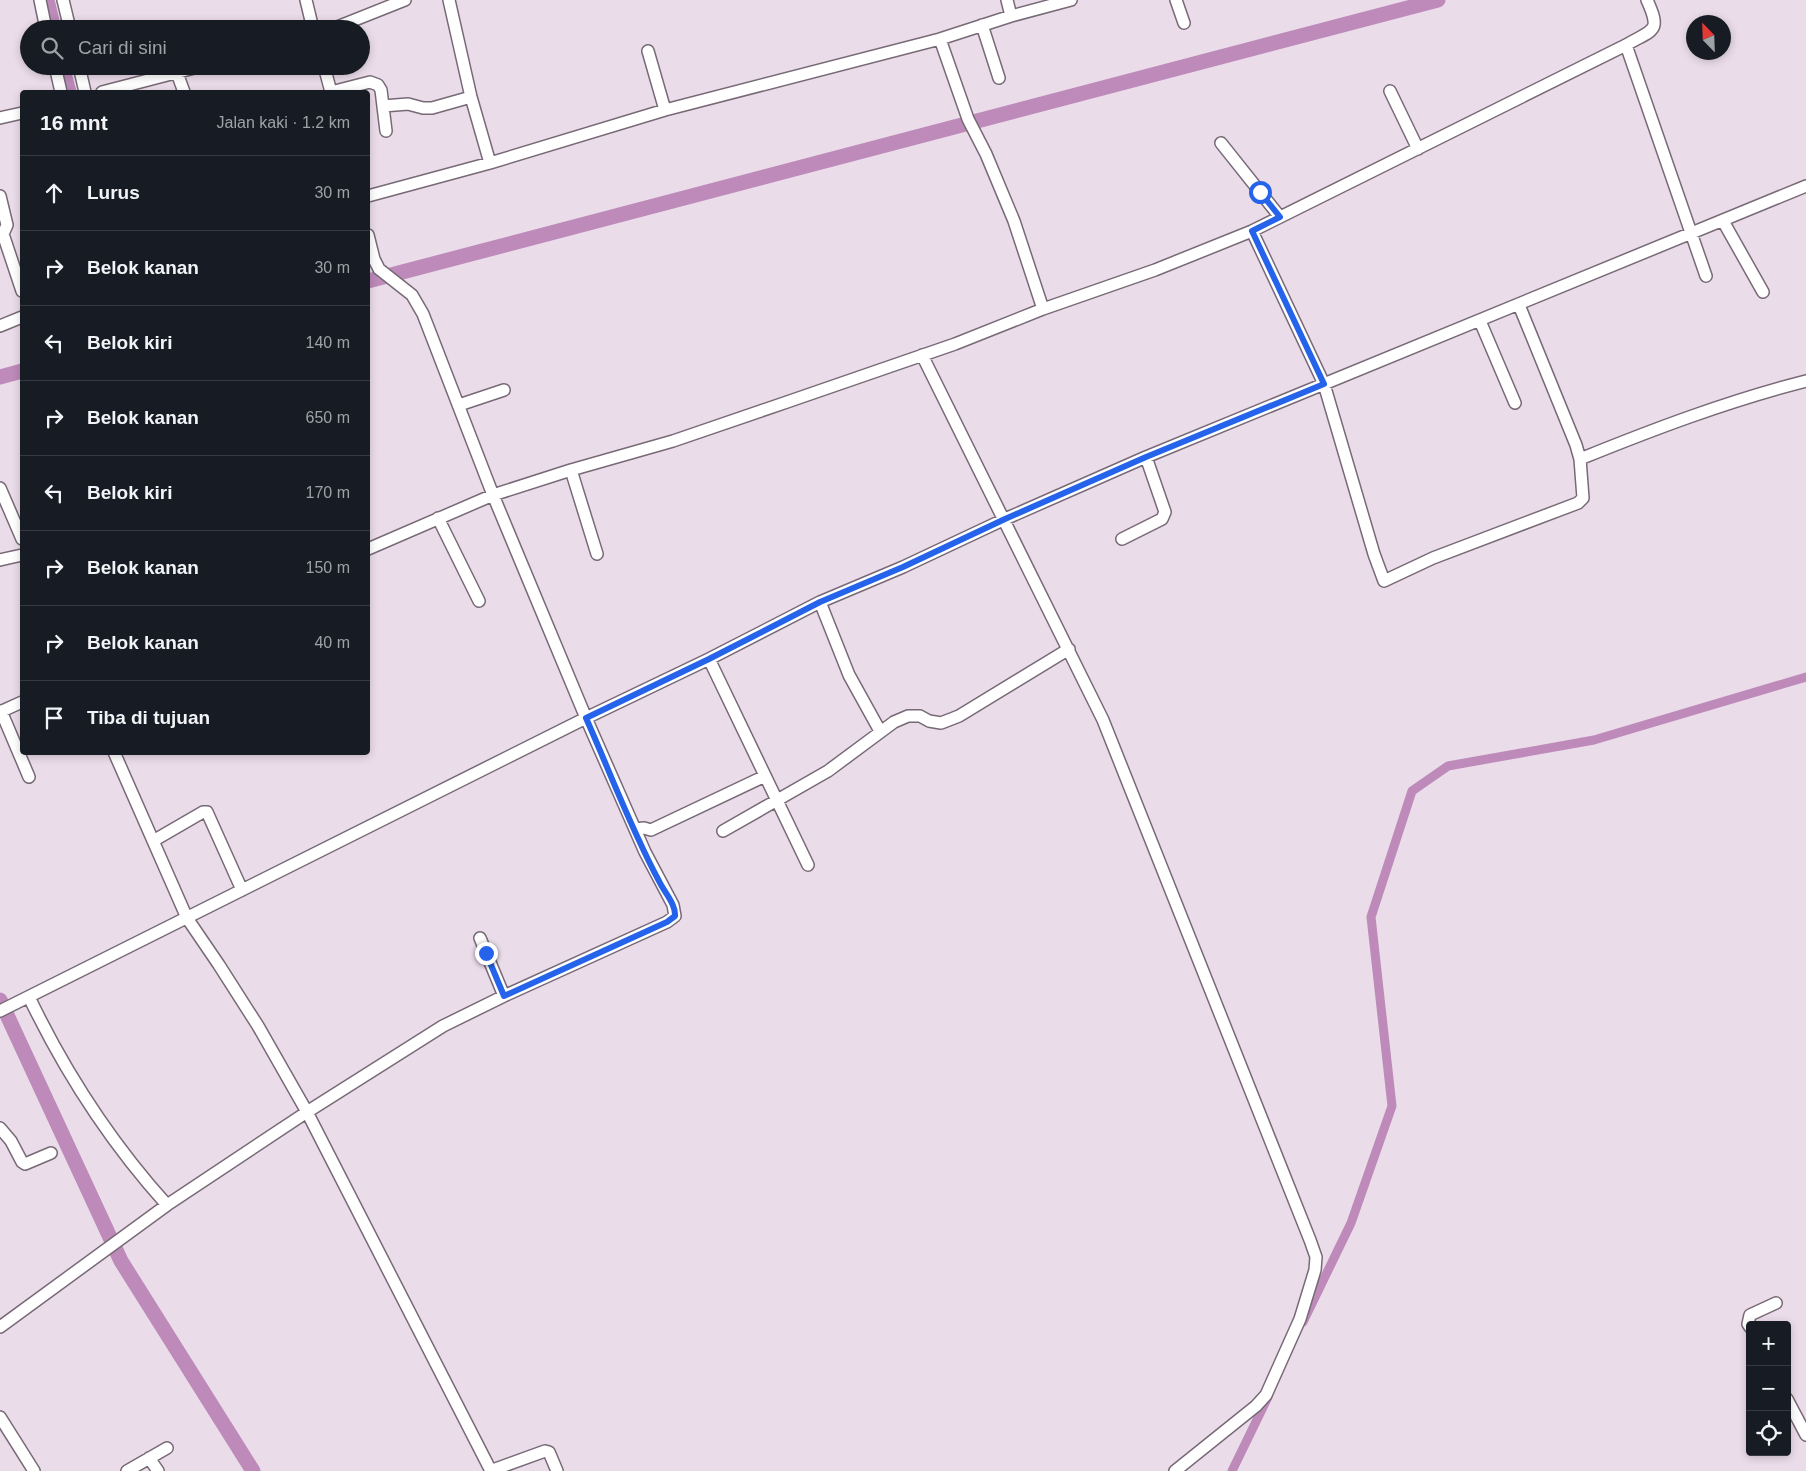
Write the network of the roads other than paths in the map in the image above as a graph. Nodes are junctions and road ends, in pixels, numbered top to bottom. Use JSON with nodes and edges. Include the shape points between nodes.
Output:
{"nodes":[{"id":1,"x":40,"y":0,"type":"edge"},
{"id":2,"x":63,"y":0,"type":"edge"},
{"id":3,"x":306,"y":0,"type":"edge"},
{"id":4,"x":405,"y":0,"type":"edge"},
{"id":5,"x":448,"y":0,"type":"edge"},
{"id":6,"x":1007,"y":0,"type":"edge"},
{"id":7,"x":1071,"y":0,"type":"edge"},
{"id":8,"x":1176,"y":0,"type":"edge"},
{"id":9,"x":1647,"y":0,"type":"edge"},
{"id":10,"x":1011,"y":16,"type":"junction"},
{"id":11,"x":44,"y":20,"type":"edge"},
{"id":12,"x":68,"y":20,"type":"edge"},
{"id":13,"x":311,"y":20,"type":"edge"},
{"id":14,"x":355,"y":20,"type":"edge"},
{"id":15,"x":1184,"y":23,"type":"dead end"},
{"id":16,"x":982,"y":26,"type":"junction"},
{"id":17,"x":940,"y":39,"type":"junction"},
{"id":18,"x":1626,"y":45,"type":"junction"},
{"id":19,"x":648,"y":51,"type":"dead end"},
{"id":20,"x":57,"y":75,"type":"edge"},
{"id":21,"x":81,"y":75,"type":"edge"},
{"id":22,"x":169,"y":75,"type":"edge"},
{"id":23,"x":178,"y":75,"type":"edge"},
{"id":24,"x":326,"y":75,"type":"edge"},
{"id":25,"x":999,"y":78,"type":"dead end"},
{"id":26,"x":61,"y":90,"type":"edge"},
{"id":27,"x":85,"y":90,"type":"edge"},
{"id":28,"x":110,"y":90,"type":"edge"},
{"id":29,"x":183,"y":90,"type":"edge"},
{"id":30,"x":330,"y":90,"type":"edge"},
{"id":31,"x":339,"y":90,"type":"edge"},
{"id":32,"x":1390,"y":90,"type":"dead end"},
{"id":33,"x":471,"y":97,"type":"junction"},
{"id":34,"x":383,"y":106,"type":"junction"},
{"id":35,"x":665,"y":110,"type":"junction"},
{"id":36,"x":20,"y":113,"type":"edge"},
{"id":37,"x":0,"y":118,"type":"edge"},
{"id":38,"x":386,"y":131,"type":"dead end"},
{"id":39,"x":1221,"y":143,"type":"dead end"},
{"id":40,"x":1418,"y":149,"type":"junction"},
{"id":41,"x":490,"y":163,"type":"junction"},
{"id":42,"x":1806,"y":186,"type":"edge"},
{"id":43,"x":370,"y":195,"type":"edge"},
{"id":44,"x":0,"y":196,"type":"edge"},
{"id":45,"x":1280,"y":217,"type":"junction"},
{"id":46,"x":1723,"y":221,"type":"junction"},
{"id":47,"x":1252,"y":231,"type":"junction"},
{"id":48,"x":1692,"y":233,"type":"junction"},
{"id":49,"x":1,"y":235,"type":"edge"},
{"id":50,"x":370,"y":243,"type":"edge"},
{"id":51,"x":1706,"y":276,"type":"dead end"},
{"id":52,"x":20,"y":286,"type":"edge"},
{"id":53,"x":1763,"y":292,"type":"dead end"},
{"id":54,"x":1519,"y":304,"type":"junction"},
{"id":55,"x":1043,"y":309,"type":"junction"},
{"id":56,"x":20,"y":318,"type":"edge"},
{"id":57,"x":1480,"y":321,"type":"junction"},
{"id":58,"x":0,"y":326,"type":"edge"},
{"id":59,"x":922,"y":355,"type":"junction"},
{"id":60,"x":1806,"y":381,"type":"edge"},
{"id":61,"x":1324,"y":384,"type":"junction"},
{"id":62,"x":504,"y":390,"type":"dead end"},
{"id":63,"x":1515,"y":403,"type":"dead end"},
{"id":64,"x":458,"y":405,"type":"junction"},
{"id":65,"x":1146,"y":457,"type":"junction"},
{"id":66,"x":1580,"y":459,"type":"junction"},
{"id":67,"x":571,"y":470,"type":"junction"},
{"id":68,"x":0,"y":488,"type":"edge"},
{"id":69,"x":493,"y":495,"type":"junction"},
{"id":70,"x":438,"y":518,"type":"junction"},
{"id":71,"x":1005,"y":519,"type":"junction"},
{"id":72,"x":20,"y":534,"type":"edge"},
{"id":73,"x":1122,"y":539,"type":"dead end"},
{"id":74,"x":370,"y":548,"type":"edge"},
{"id":75,"x":597,"y":554,"type":"dead end"},
{"id":76,"x":20,"y":555,"type":"edge"},
{"id":77,"x":0,"y":560,"type":"edge"},
{"id":78,"x":479,"y":602,"type":"dead end"},
{"id":79,"x":820,"y":602,"type":"junction"},
{"id":80,"x":1069,"y":649,"type":"junction"},
{"id":81,"x":709,"y":659,"type":"junction"},
{"id":82,"x":20,"y":703,"type":"edge"},
{"id":83,"x":0,"y":711,"type":"edge"},
{"id":84,"x":586,"y":718,"type":"junction"},
{"id":85,"x":880,"y":731,"type":"junction"},
{"id":86,"x":115,"y":755,"type":"edge"},
{"id":87,"x":766,"y":776,"type":"junction"},
{"id":88,"x":29,"y":777,"type":"dead end"},
{"id":89,"x":776,"y":799,"type":"junction"},
{"id":90,"x":635,"y":829,"type":"junction"},
{"id":91,"x":723,"y":831,"type":"dead end"},
{"id":92,"x":153,"y":841,"type":"junction"},
{"id":93,"x":808,"y":865,"type":"dead end"},
{"id":94,"x":242,"y":890,"type":"junction"},
{"id":95,"x":187,"y":918,"type":"junction"},
{"id":96,"x":480,"y":938,"type":"dead end"},
{"id":97,"x":504,"y":996,"type":"junction"},
{"id":98,"x":23,"y":1000,"type":"junction"},
{"id":99,"x":0,"y":1011,"type":"edge"},
{"id":100,"x":307,"y":1112,"type":"junction"},
{"id":101,"x":0,"y":1128,"type":"edge"},
{"id":102,"x":51,"y":1153,"type":"dead end"},
{"id":103,"x":168,"y":1205,"type":"junction"},
{"id":104,"x":1776,"y":1303,"type":"dead end"},
{"id":105,"x":1749,"y":1321,"type":"edge"},
{"id":106,"x":0,"y":1327,"type":"edge"},
{"id":107,"x":1791,"y":1407,"type":"edge"},
{"id":108,"x":0,"y":1416,"type":"edge"},
{"id":109,"x":1806,"y":1435,"type":"edge"},
{"id":110,"x":167,"y":1448,"type":"dead end"},
{"id":111,"x":150,"y":1458,"type":"junction"},
{"id":112,"x":34,"y":1471,"type":"edge"},
{"id":113,"x":128,"y":1471,"type":"edge"},
{"id":114,"x":158,"y":1471,"type":"edge"},
{"id":115,"x":491,"y":1471,"type":"edge"},
{"id":116,"x":557,"y":1471,"type":"edge"},
{"id":117,"x":1175,"y":1471,"type":"edge"}],
"edges":[{"from":1,"to":11,"type":"street"},
{"from":2,"to":12,"type":"street"},
{"from":3,"to":13,"type":"street"},
{"from":4,"to":14,"type":"street"},
{"from":5,"to":33,"type":"street"},
{"from":6,"to":10,"type":"street"},
{"from":7,"to":10,"type":"street"},
{"from":8,"to":15,"type":"street"},
{"from":9,"to":18,"type":"street","via":[[1655,18],[1654,28]]},
{"from":10,"to":16,"type":"street"},
{"from":16,"to":17,"type":"street"},
{"from":16,"to":25,"type":"street"},
{"from":17,"to":35,"type":"street"},
{"from":17,"to":55,"type":"street","via":[[968,120],[1014,221]]},
{"from":18,"to":40,"type":"street"},
{"from":18,"to":48,"type":"street"},
{"from":19,"to":35,"type":"street"},
{"from":20,"to":26,"type":"street"},
{"from":21,"to":27,"type":"street"},
{"from":22,"to":28,"type":"street"},
{"from":23,"to":29,"type":"street"},
{"from":24,"to":30,"type":"street"},
{"from":31,"to":34,"type":"street","via":[[375,83],[381,90]]},
{"from":32,"to":40,"type":"street"},
{"from":33,"to":34,"type":"street","via":[[432,108],[408,104]]},
{"from":33,"to":41,"type":"street"},
{"from":34,"to":38,"type":"street"},
{"from":35,"to":41,"type":"street"},
{"from":36,"to":37,"type":"street"},
{"from":39,"to":45,"type":"street"},
{"from":40,"to":45,"type":"street"},
{"from":41,"to":43,"type":"street"},
{"from":42,"to":46,"type":"street"},
{"from":44,"to":49,"type":"street","via":[[6,224]]},
{"from":45,"to":47,"type":"street"},
{"from":46,"to":48,"type":"street"},
{"from":46,"to":53,"type":"street"},
{"from":47,"to":55,"type":"street","via":[[1155,270]]},
{"from":47,"to":61,"type":"street"},
{"from":48,"to":51,"type":"street"},
{"from":48,"to":54,"type":"street"},
{"from":49,"to":52,"type":"street"},
{"from":50,"to":64,"type":"street","via":[[374,260],[383,272],[412,296],[423,314]]},
{"from":54,"to":57,"type":"street"},
{"from":54,"to":66,"type":"street"},
{"from":55,"to":59,"type":"street"},
{"from":56,"to":58,"type":"street"},
{"from":57,"to":61,"type":"street"},
{"from":57,"to":63,"type":"street"},
{"from":59,"to":67,"type":"street","via":[[673,441]]},
{"from":59,"to":71,"type":"street"},
{"from":60,"to":66,"type":"street","via":[[1668,424]]},
{"from":61,"to":65,"type":"street"},
{"from":61,"to":66,"type":"street","via":[[1384,581],[1433,558],[1578,503],[1584,494]]},
{"from":62,"to":64,"type":"street"},
{"from":64,"to":69,"type":"street"},
{"from":65,"to":71,"type":"street"},
{"from":65,"to":73,"type":"street","via":[[1165,512],[1162,519]]},
{"from":67,"to":69,"type":"street"},
{"from":67,"to":75,"type":"street"},
{"from":68,"to":72,"type":"street"},
{"from":69,"to":70,"type":"street"},
{"from":69,"to":84,"type":"street"},
{"from":70,"to":74,"type":"street"},
{"from":70,"to":78,"type":"street"},
{"from":71,"to":79,"type":"street"},
{"from":71,"to":80,"type":"street"},
{"from":76,"to":77,"type":"street"},
{"from":79,"to":81,"type":"street"},
{"from":79,"to":85,"type":"street","via":[[849,675]]},
{"from":80,"to":85,"type":"street","via":[[959,716],[940,723],[920,716],[908,716]]},
{"from":80,"to":117,"type":"street","via":[[1132,790],[1316,1257],[1300,1319],[1266,1395]]},
{"from":81,"to":84,"type":"street"},
{"from":81,"to":87,"type":"street"},
{"from":82,"to":83,"type":"street"},
{"from":83,"to":88,"type":"street"},
{"from":84,"to":90,"type":"street"},
{"from":84,"to":94,"type":"street"},
{"from":85,"to":89,"type":"street","via":[[828,771]]},
{"from":86,"to":92,"type":"street"},
{"from":87,"to":89,"type":"street"},
{"from":87,"to":90,"type":"street","via":[[652,830]]},
{"from":89,"to":91,"type":"street"},
{"from":89,"to":93,"type":"street"},
{"from":90,"to":97,"type":"street","via":[[673,905],[675,916]]},
{"from":92,"to":94,"type":"street","via":[[207,812]]},
{"from":92,"to":95,"type":"street"},
{"from":94,"to":95,"type":"street"},
{"from":95,"to":98,"type":"street"},
{"from":95,"to":100,"type":"street","via":[[271,1047]]},
{"from":96,"to":97,"type":"street"},
{"from":97,"to":100,"type":"street","via":[[443,1026]]},
{"from":98,"to":99,"type":"street"},
{"from":98,"to":103,"type":"street","via":[[114,1140]]},
{"from":100,"to":103,"type":"street"},
{"from":100,"to":115,"type":"street"},
{"from":101,"to":102,"type":"street","via":[[25,1164]]},
{"from":103,"to":106,"type":"street"},
{"from":104,"to":105,"type":"street","via":[[1750,1315]]},
{"from":107,"to":109,"type":"street"},
{"from":108,"to":112,"type":"street"},
{"from":110,"to":111,"type":"street"},
{"from":111,"to":113,"type":"street"},
{"from":111,"to":114,"type":"street"},
{"from":115,"to":116,"type":"street","via":[[546,1451]]}]}
